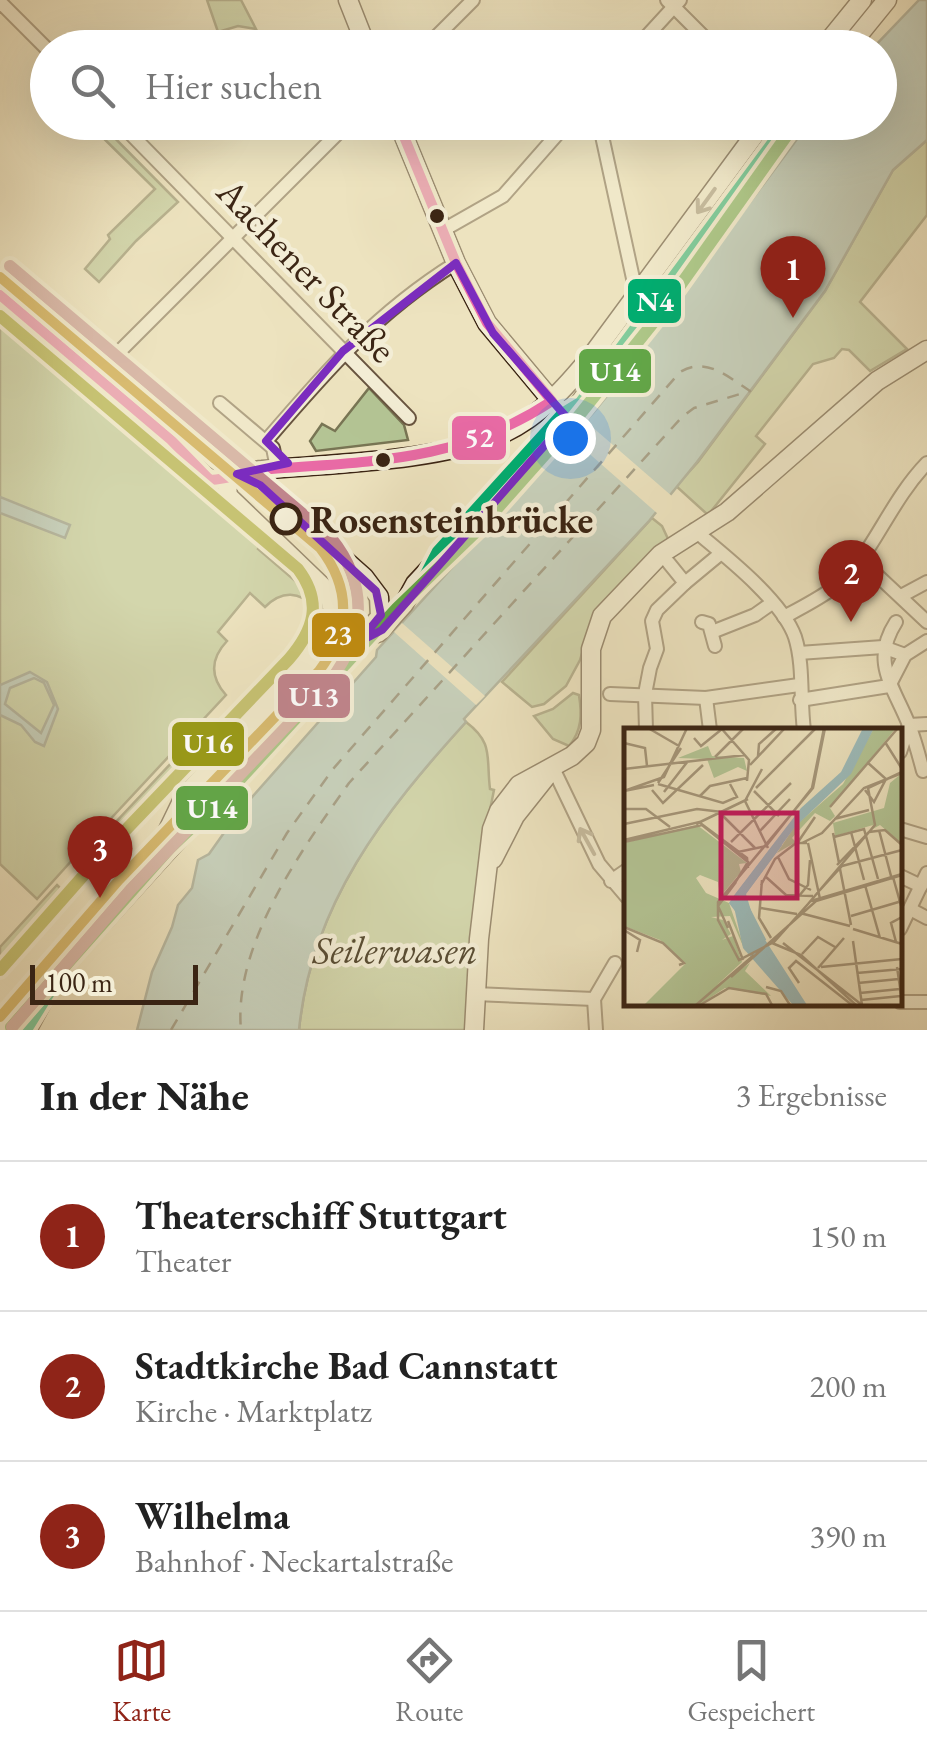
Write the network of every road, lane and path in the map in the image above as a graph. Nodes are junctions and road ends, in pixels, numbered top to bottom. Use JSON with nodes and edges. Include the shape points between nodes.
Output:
{"nodes":[{"id":1,"x":348,"y":0,"type":"edge"},
{"id":2,"x":473,"y":0,"type":"edge"},
{"id":3,"x":862,"y":0,"type":"edge"},
{"id":4,"x":887,"y":0,"type":"edge"},
{"id":5,"x":0,"y":2,"type":"edge"},
{"id":6,"x":674,"y":2,"type":"edge"},
{"id":7,"x":360,"y":30,"type":"edge"},
{"id":8,"x":443,"y":30,"type":"edge"},
{"id":9,"x":651,"y":30,"type":"edge"},
{"id":10,"x":699,"y":30,"type":"edge"},
{"id":11,"x":838,"y":30,"type":"edge"},
{"id":12,"x":863,"y":30,"type":"edge"},
{"id":13,"x":30,"y":32,"type":"edge"},
{"id":14,"x":137,"y":140,"type":"edge"},
{"id":15,"x":331,"y":140,"type":"edge"},
{"id":16,"x":406,"y":140,"type":"edge"},
{"id":17,"x":552,"y":140,"type":"edge"},
{"id":18,"x":603,"y":140,"type":"edge"},
{"id":19,"x":751,"y":140,"type":"edge"},
{"id":20,"x":773,"y":140,"type":"edge"},
{"id":21,"x":445,"y":229,"type":"junction"},
{"id":22,"x":234,"y":236,"type":"junction"},
{"id":23,"x":456,"y":263,"type":"junction"},
{"id":24,"x":641,"y":289,"type":"junction"},
{"id":25,"x":0,"y":295,"type":"edge"},
{"id":26,"x":121,"y":350,"type":"dead end"},
{"id":27,"x":927,"y":350,"type":"edge"},
{"id":28,"x":343,"y":351,"type":"junction"},
{"id":29,"x":220,"y":404,"type":"dead end"},
{"id":30,"x":560,"y":411,"type":"junction"},
{"id":31,"x":409,"y":418,"type":"dead end"},
{"id":32,"x":266,"y":441,"type":"junction"},
{"id":33,"x":927,"y":462,"type":"edge"},
{"id":34,"x":277,"y":468,"type":"junction"},
{"id":35,"x":203,"y":475,"type":"junction"},
{"id":36,"x":236,"y":475,"type":"junction"},
{"id":37,"x":246,"y":513,"type":"junction"},
{"id":38,"x":694,"y":530,"type":"junction"},
{"id":39,"x":720,"y":554,"type":"junction"},
{"id":40,"x":861,"y":560,"type":"junction"},
{"id":41,"x":668,"y":562,"type":"dead end"},
{"id":42,"x":927,"y":582,"type":"edge"},
{"id":43,"x":684,"y":583,"type":"junction"},
{"id":44,"x":901,"y":596,"type":"junction"},
{"id":45,"x":772,"y":603,"type":"junction"},
{"id":46,"x":784,"y":617,"type":"junction"},
{"id":47,"x":896,"y":622,"type":"dead end"},
{"id":48,"x":927,"y":622,"type":"edge"},
{"id":49,"x":714,"y":632,"type":"dead end"},
{"id":50,"x":927,"y":641,"type":"edge"},
{"id":51,"x":360,"y":642,"type":"junction"},
{"id":52,"x":883,"y":647,"type":"junction"},
{"id":53,"x":799,"y":653,"type":"junction"},
{"id":54,"x":905,"y":654,"type":"junction"},
{"id":55,"x":800,"y":685,"type":"junction"},
{"id":56,"x":889,"y":686,"type":"junction"},
{"id":57,"x":610,"y":694,"type":"dead end"},
{"id":58,"x":645,"y":694,"type":"junction"},
{"id":59,"x":706,"y":698,"type":"junction"},
{"id":60,"x":800,"y":700,"type":"junction"},
{"id":61,"x":927,"y":724,"type":"edge"},
{"id":62,"x":646,"y":728,"type":"edge"},
{"id":63,"x":710,"y":728,"type":"edge"},
{"id":64,"x":804,"y":728,"type":"edge"},
{"id":65,"x":904,"y":729,"type":"edge"},
{"id":66,"x":553,"y":768,"type":"junction"},
{"id":67,"x":923,"y":772,"type":"dead end"},
{"id":68,"x":902,"y":830,"type":"edge"},
{"id":69,"x":927,"y":837,"type":"edge"},
{"id":70,"x":489,"y":869,"type":"junction"},
{"id":71,"x":624,"y":872,"type":"edge"},
{"id":72,"x":924,"y":880,"type":"edge"},
{"id":73,"x":611,"y":881,"type":"junction"},
{"id":74,"x":141,"y":883,"type":"junction"},
{"id":75,"x":624,"y":894,"type":"edge"},
{"id":76,"x":910,"y":909,"type":"junction"},
{"id":77,"x":927,"y":918,"type":"edge"},
{"id":78,"x":902,"y":925,"type":"edge"},
{"id":79,"x":615,"y":963,"type":"dead end"},
{"id":80,"x":475,"y":994,"type":"junction"},
{"id":81,"x":594,"y":999,"type":"junction"},
{"id":82,"x":12,"y":1027,"type":"edge"},
{"id":83,"x":474,"y":1030,"type":"edge"},
{"id":84,"x":596,"y":1030,"type":"edge"}],
"edges":[{"from":1,"to":7,"type":"main road"},
{"from":2,"to":8,"type":"street"},
{"from":3,"to":11,"type":"main road"},
{"from":4,"to":12,"type":"main road"},
{"from":5,"to":13,"type":"street"},
{"from":6,"to":9,"type":"street"},
{"from":6,"to":10,"type":"street"},
{"from":14,"to":22,"type":"street","name":"Aachener Straße"},
{"from":15,"to":22,"type":"street"},
{"from":16,"to":21,"type":"main road"},
{"from":17,"to":21,"type":"street","via":[[503,196]]},
{"from":18,"to":24,"type":"street","via":[[634,283]]},
{"from":19,"to":24,"type":"main road","one_way":true},
{"from":20,"to":30,"type":"main road"},
{"from":21,"to":23,"type":"main road"},
{"from":22,"to":26,"type":"street"},
{"from":22,"to":28,"type":"street","name":"Aachener Straße"},
{"from":23,"to":28,"type":"street"},
{"from":23,"to":30,"type":"main road","via":[[493,333]]},
{"from":24,"to":30,"type":"main road"},
{"from":25,"to":35,"type":"main road"},
{"from":27,"to":38,"type":"main road","via":[[888,374],[737,504]]},
{"from":28,"to":31,"type":"street","name":"Aachener Straße"},
{"from":28,"to":32,"type":"street"},
{"from":29,"to":32,"type":"street"},
{"from":30,"to":34,"type":"main road","via":[[483,440],[414,454]]},
{"from":30,"to":51,"type":"main road","via":[[380,632]]},
{"from":32,"to":34,"type":"street"},
{"from":33,"to":40,"type":"street"},
{"from":34,"to":36,"type":"main road"},
{"from":35,"to":36,"type":"main road","via":[[218,481]]},
{"from":35,"to":37,"type":"main road","via":[[228,508]]},
{"from":36,"to":37,"type":"main road","via":[[227,492]]},
{"from":36,"to":51,"type":"main road","via":[[251,478],[379,597],[379,619]]},
{"from":37,"to":74,"type":"main road","via":[[329,593],[334,620],[328,637],[184,797]]},
{"from":38,"to":39,"type":"street"},
{"from":38,"to":66,"type":"main road","via":[[646,567],[602,616],[591,649],[589,736]]},
{"from":39,"to":43,"type":"street"},
{"from":39,"to":45,"type":"street"},
{"from":40,"to":44,"type":"street"},
{"from":40,"to":46,"type":"street","via":[[840,582]]},
{"from":41,"to":43,"type":"street"},
{"from":42,"to":44,"type":"street"},
{"from":43,"to":58,"type":"street","via":[[652,621],[658,649]]},
{"from":44,"to":48,"type":"street"},
{"from":45,"to":46,"type":"street"},
{"from":45,"to":49,"type":"street"},
{"from":46,"to":53,"type":"street"},
{"from":47,"to":52,"type":"street"},
{"from":50,"to":54,"type":"street"},
{"from":51,"to":74,"type":"main road"},
{"from":52,"to":53,"type":"street"},
{"from":52,"to":54,"type":"street"},
{"from":52,"to":56,"type":"street"},
{"from":53,"to":55,"type":"street"},
{"from":54,"to":56,"type":"street"},
{"from":55,"to":59,"type":"street"},
{"from":55,"to":60,"type":"street"},
{"from":56,"to":60,"type":"street"},
{"from":56,"to":65,"type":"street"},
{"from":57,"to":58,"type":"street"},
{"from":58,"to":59,"type":"street"},
{"from":58,"to":62,"type":"street"},
{"from":59,"to":63,"type":"street"},
{"from":60,"to":64,"type":"street"},
{"from":61,"to":65,"type":"street"},
{"from":65,"to":67,"type":"street"},
{"from":66,"to":70,"type":"main road","via":[[515,816]]},
{"from":66,"to":70,"type":"main road","via":[[514,790],[499,810]]},
{"from":73,"to":66,"type":"street","one_way":true},
{"from":68,"to":69,"type":"street"},
{"from":70,"to":80,"type":"main road"},
{"from":71,"to":73,"type":"street"},
{"from":72,"to":76,"type":"street"},
{"from":73,"to":75,"type":"street"},
{"from":74,"to":82,"type":"main road"},
{"from":76,"to":77,"type":"street"},
{"from":76,"to":78,"type":"street"},
{"from":79,"to":81,"type":"street"},
{"from":80,"to":81,"type":"street"},
{"from":80,"to":83,"type":"main road"},
{"from":81,"to":84,"type":"street"}]}
